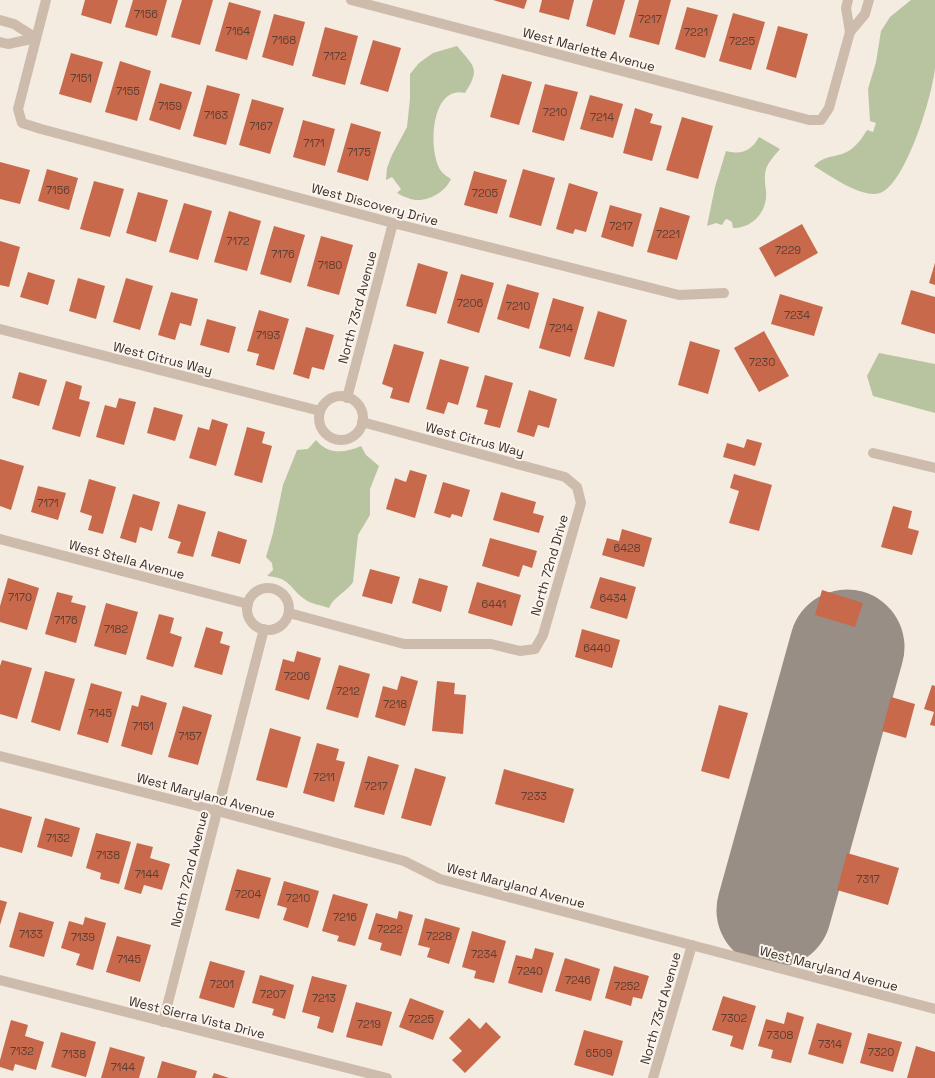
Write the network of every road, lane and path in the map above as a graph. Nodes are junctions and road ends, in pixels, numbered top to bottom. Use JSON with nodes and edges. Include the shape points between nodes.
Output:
{"nodes":[{"id":1,"x":46,"y":0,"type":"edge"},
{"id":2,"x":351,"y":0,"type":"edge"},
{"id":3,"x":848,"y":0,"type":"edge"},
{"id":4,"x":869,"y":0,"type":"edge"},
{"id":5,"x":0,"y":20,"type":"edge"},
{"id":6,"x":850,"y":32,"type":"junction"},
{"id":7,"x":36,"y":38,"type":"junction"},
{"id":8,"x":0,"y":42,"type":"edge"},
{"id":9,"x":393,"y":223,"type":"junction"},
{"id":10,"x":724,"y":293,"type":"dead end"},
{"id":11,"x":0,"y":329,"type":"edge"},
{"id":12,"x":347,"y":398,"type":"junction"},
{"id":13,"x":320,"y":411,"type":"junction"},
{"id":14,"x":362,"y":422,"type":"junction"},
{"id":15,"x":873,"y":452,"type":"dead end"},
{"id":16,"x":935,"y":468,"type":"edge"},
{"id":17,"x":578,"y":487,"type":"joint"},
{"id":18,"x":0,"y":539,"type":"edge"},
{"id":19,"x":248,"y":604,"type":"junction"},
{"id":20,"x":289,"y":613,"type":"junction"},
{"id":21,"x":264,"y":629,"type":"junction"},
{"id":22,"x":0,"y":756,"type":"edge"},
{"id":23,"x":217,"y":811,"type":"junction"},
{"id":24,"x":692,"y":945,"type":"junction"},
{"id":25,"x":0,"y":980,"type":"edge"},
{"id":26,"x":935,"y":1009,"type":"edge"},
{"id":27,"x":163,"y":1022,"type":"junction"},
{"id":28,"x":388,"y":1078,"type":"edge"},
{"id":29,"x":653,"y":1078,"type":"edge"}],
"edges":[{"from":1,"to":7,"type":"street"},
{"from":2,"to":6,"type":"street","name":"West Marlette Avenue","via":[[809,120],[821,120],[829,108]]},
{"from":3,"to":6,"type":"street","via":[[846,8]]},
{"from":4,"to":6,"type":"street","via":[[865,14]]},
{"from":5,"to":7,"type":"street","via":[[14,24]]},
{"from":7,"to":8,"type":"street","via":[[8,44]]},
{"from":7,"to":9,"type":"street","name":"West Discovery Drive","via":[[18,108],[22,122]]},
{"from":9,"to":10,"type":"street","name":"West Discovery Drive","via":[[679,294]]},
{"from":9,"to":12,"type":"street","name":"North 73rd Avenue"},
{"from":11,"to":13,"type":"street","name":"West Citrus Way"},
{"from":12,"to":13,"type":"street","via":[[333,398]]},
{"from":12,"to":14,"type":"street","via":[[361,409]]},
{"from":13,"to":14,"type":"street","via":[[320,424],[332,438],[351,438],[357,434]]},
{"from":14,"to":17,"type":"street","name":"West Citrus Way","via":[[565,477]]},
{"from":15,"to":16,"type":"street"},
{"from":17,"to":20,"type":"street","name":"North 72nd Drive","via":[[581,503],[542,635],[535,649],[520,651],[491,644],[404,644]]},
{"from":18,"to":19,"type":"street","name":"West Stella Avenue"},
{"from":19,"to":20,"type":"street","via":[[262,589],[276,589],[287,599]]},
{"from":19,"to":21,"type":"street","via":[[249,617],[258,627]]},
{"from":20,"to":21,"type":"street","via":[[287,619],[277,628]]},
{"from":21,"to":23,"type":"street","name":"North 72nd Avenue"},
{"from":22,"to":23,"type":"street","name":"West Maryland Avenue"},
{"from":23,"to":24,"type":"street","name":"West Maryland Avenue","via":[[404,861],[440,879]]},
{"from":23,"to":27,"type":"street","name":"North 72nd Avenue"},
{"from":24,"to":26,"type":"street","name":"West Maryland Avenue"},
{"from":24,"to":29,"type":"street","name":"North 73rd Avenue"},
{"from":25,"to":27,"type":"street","name":"West Sierra Vista Drive"},
{"from":27,"to":28,"type":"street","name":"West Sierra Vista Drive"}]}
